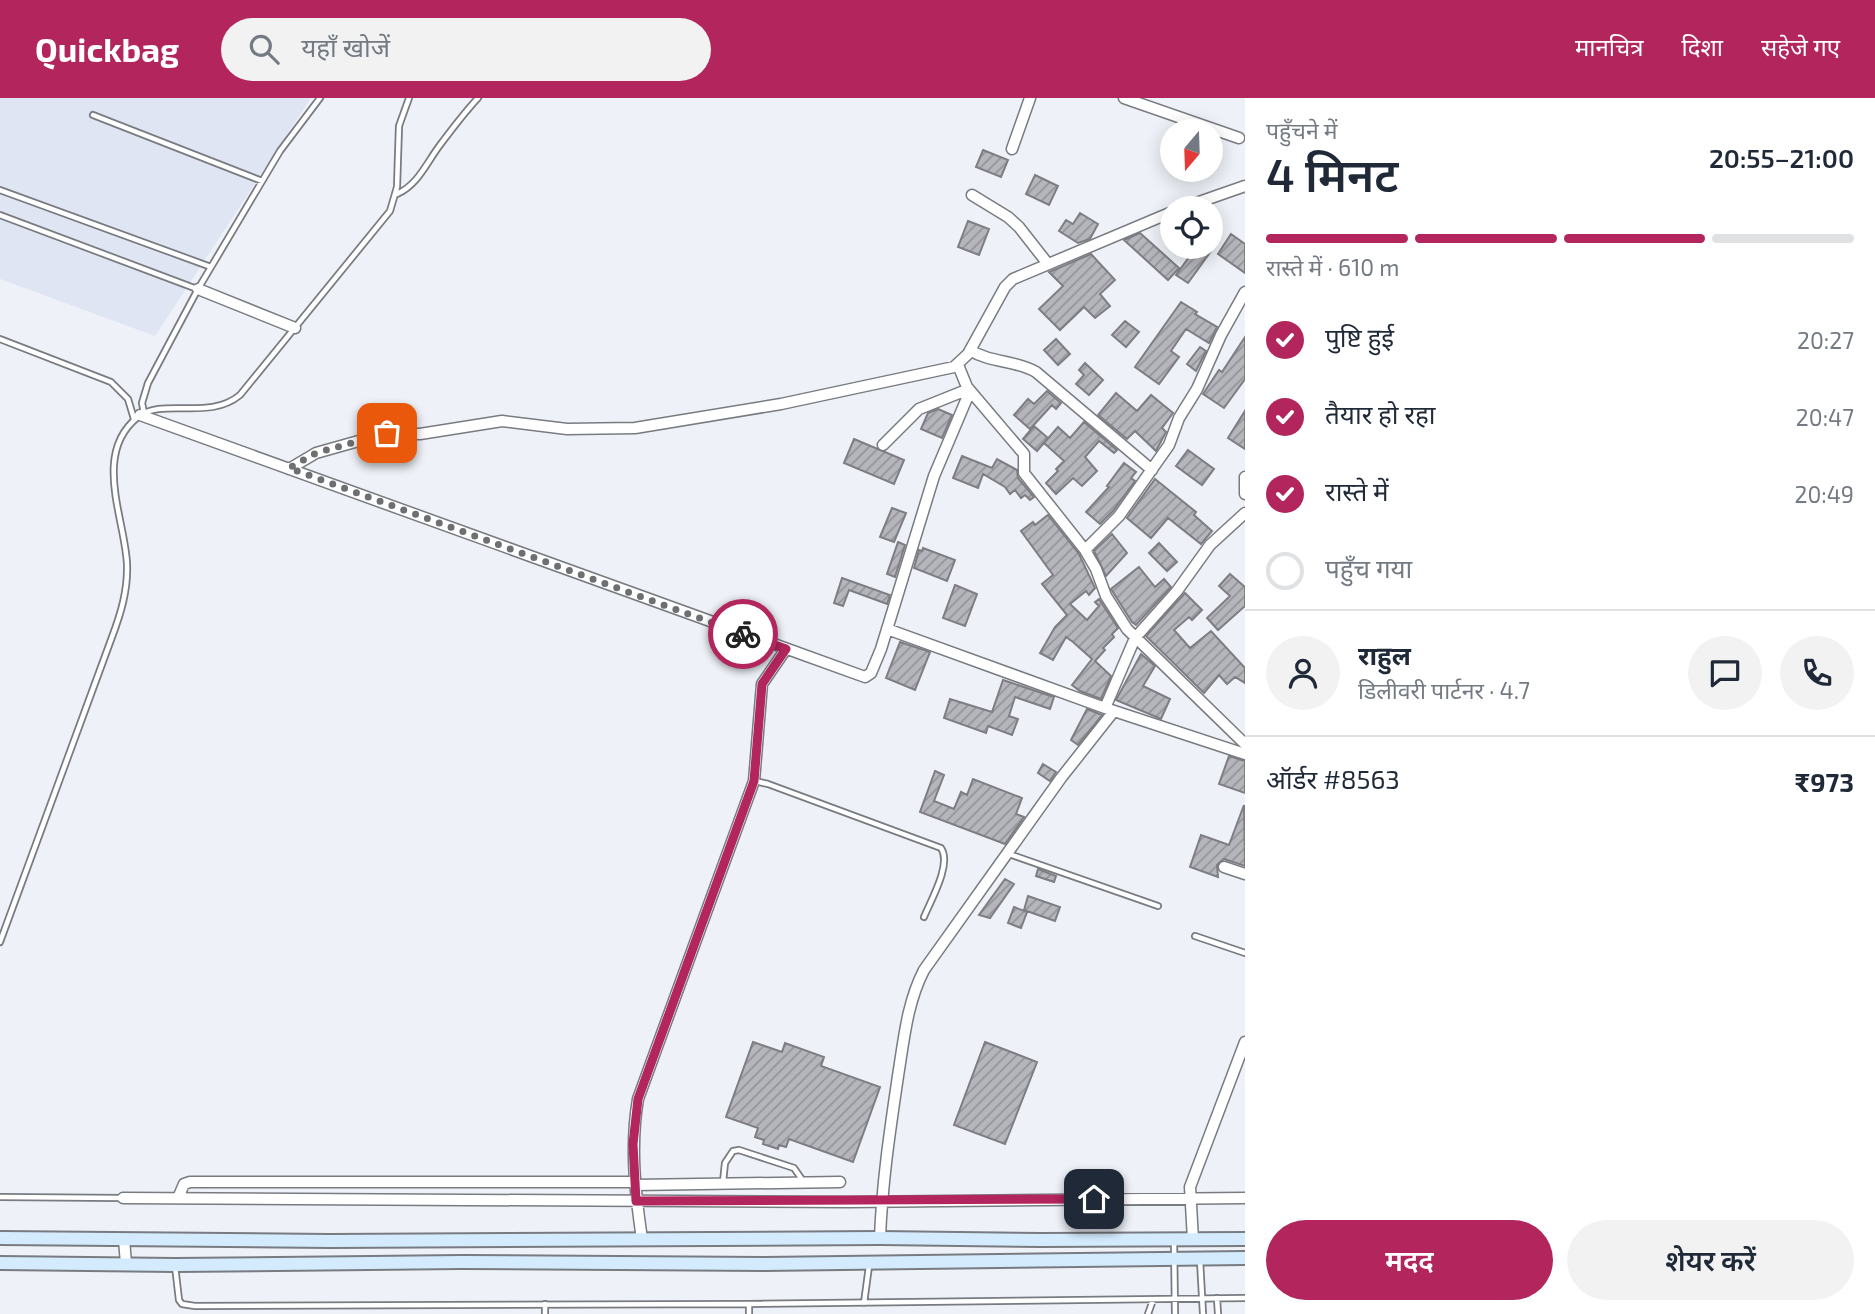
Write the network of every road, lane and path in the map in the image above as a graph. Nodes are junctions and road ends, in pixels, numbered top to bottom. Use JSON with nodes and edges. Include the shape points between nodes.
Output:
{"nodes":[{"id":1,"x":320,"y":98,"type":"edge"},
{"id":2,"x":409,"y":98,"type":"edge"},
{"id":3,"x":478,"y":98,"type":"edge"},
{"id":4,"x":1030,"y":98,"type":"edge"},
{"id":5,"x":1124,"y":98,"type":"edge"},
{"id":6,"x":93,"y":115,"type":"dead end"},
{"id":7,"x":1239,"y":138,"type":"dead end"},
{"id":8,"x":1012,"y":149,"type":"dead end"},
{"id":9,"x":262,"y":181,"type":"junction"},
{"id":10,"x":1245,"y":186,"type":"edge"},
{"id":11,"x":0,"y":190,"type":"edge"},
{"id":12,"x":396,"y":194,"type":"junction"},
{"id":13,"x":972,"y":195,"type":"dead end"},
{"id":14,"x":1216,"y":196,"type":"edge"},
{"id":15,"x":0,"y":215,"type":"edge"},
{"id":16,"x":1160,"y":217,"type":"edge"},
{"id":17,"x":1048,"y":264,"type":"junction"},
{"id":18,"x":211,"y":267,"type":"junction"},
{"id":19,"x":198,"y":289,"type":"junction"},
{"id":20,"x":1245,"y":292,"type":"edge"},
{"id":21,"x":295,"y":328,"type":"junction"},
{"id":22,"x":0,"y":339,"type":"edge"},
{"id":23,"x":970,"y":350,"type":"junction"},
{"id":24,"x":958,"y":365,"type":"junction"},
{"id":25,"x":970,"y":390,"type":"junction"},
{"id":26,"x":139,"y":416,"type":"junction"},
{"id":27,"x":883,"y":445,"type":"dead end"},
{"id":28,"x":289,"y":468,"type":"junction"},
{"id":29,"x":1152,"y":470,"type":"junction"},
{"id":30,"x":1245,"y":477,"type":"edge"},
{"id":31,"x":1245,"y":494,"type":"edge"},
{"id":32,"x":1245,"y":513,"type":"edge"},
{"id":33,"x":1085,"y":550,"type":"junction"},
{"id":34,"x":887,"y":629,"type":"junction"},
{"id":35,"x":1135,"y":638,"type":"junction"},
{"id":36,"x":786,"y":649,"type":"junction"},
{"id":37,"x":1109,"y":709,"type":"junction"},
{"id":38,"x":1245,"y":744,"type":"edge"},
{"id":39,"x":1245,"y":754,"type":"edge"},
{"id":40,"x":754,"y":781,"type":"junction"},
{"id":41,"x":1009,"y":853,"type":"junction"},
{"id":42,"x":1224,"y":867,"type":"dead end"},
{"id":43,"x":1245,"y":874,"type":"edge"},
{"id":44,"x":1158,"y":906,"type":"dead end"},
{"id":45,"x":924,"y":917,"type":"dead end"},
{"id":46,"x":1195,"y":936,"type":"dead end"},
{"id":47,"x":0,"y":942,"type":"edge"},
{"id":48,"x":1245,"y":953,"type":"edge"},
{"id":49,"x":1245,"y":1041,"type":"edge"},
{"id":50,"x":804,"y":1182,"type":"junction"},
{"id":51,"x":840,"y":1182,"type":"dead end"},
{"id":52,"x":635,"y":1183,"type":"junction"},
{"id":53,"x":723,"y":1183,"type":"junction"},
{"id":54,"x":0,"y":1197,"type":"edge"},
{"id":55,"x":123,"y":1198,"type":"joint"},
{"id":56,"x":178,"y":1198,"type":"junction"},
{"id":57,"x":1190,"y":1198,"type":"junction"},
{"id":58,"x":1245,"y":1198,"type":"edge"},
{"id":59,"x":636,"y":1201,"type":"junction"},
{"id":60,"x":881,"y":1201,"type":"junction"},
{"id":61,"x":0,"y":1238,"type":"edge"},
{"id":62,"x":880,"y":1238,"type":"junction"},
{"id":63,"x":124,"y":1239,"type":"junction"},
{"id":64,"x":642,"y":1239,"type":"junction"},
{"id":65,"x":1245,"y":1239,"type":"edge"},
{"id":66,"x":1174,"y":1240,"type":"junction"},
{"id":67,"x":1193,"y":1240,"type":"junction"},
{"id":68,"x":1245,"y":1258,"type":"edge"},
{"id":69,"x":1200,"y":1259,"type":"junction"},
{"id":70,"x":1175,"y":1260,"type":"junction"},
{"id":71,"x":0,"y":1263,"type":"edge"},
{"id":72,"x":869,"y":1263,"type":"junction"},
{"id":73,"x":126,"y":1264,"type":"junction"},
{"id":74,"x":175,"y":1265,"type":"junction"},
{"id":75,"x":1175,"y":1298,"type":"junction"},
{"id":76,"x":1203,"y":1298,"type":"junction"},
{"id":77,"x":1217,"y":1298,"type":"junction"},
{"id":78,"x":1245,"y":1298,"type":"edge"},
{"id":79,"x":1153,"y":1300,"type":"junction"},
{"id":80,"x":864,"y":1303,"type":"junction"},
{"id":81,"x":526,"y":1304,"type":"junction"},
{"id":82,"x":545,"y":1304,"type":"junction"},
{"id":83,"x":749,"y":1304,"type":"junction"},
{"id":84,"x":526,"y":1314,"type":"edge"},
{"id":85,"x":545,"y":1314,"type":"edge"},
{"id":86,"x":749,"y":1314,"type":"edge"},
{"id":87,"x":1148,"y":1314,"type":"edge"},
{"id":88,"x":1175,"y":1314,"type":"edge"},
{"id":89,"x":1203,"y":1314,"type":"edge"},
{"id":90,"x":1217,"y":1314,"type":"edge"}],
"edges":[{"from":1,"to":9,"type":"lane"},
{"from":2,"to":12,"type":"lane","via":[[399,127]]},
{"from":3,"to":12,"type":"lane","via":[[416,179]]},
{"from":4,"to":8,"type":"street"},
{"from":5,"to":7,"type":"street"},
{"from":6,"to":9,"type":"lane"},
{"from":9,"to":18,"type":"lane"},
{"from":10,"to":14,"type":"street"},
{"from":11,"to":18,"type":"lane"},
{"from":12,"to":21,"type":"lane","via":[[385,218]]},
{"from":13,"to":17,"type":"street","via":[[1015,223]]},
{"from":15,"to":19,"type":"lane"},
{"from":16,"to":17,"type":"street"},
{"from":17,"to":23,"type":"street","via":[[1009,282]]},
{"from":18,"to":19,"type":"lane"},
{"from":19,"to":21,"type":"street"},
{"from":19,"to":26,"type":"lane","via":[[148,383]]},
{"from":20,"to":29,"type":"street","via":[[1179,418],[1174,437]]},
{"from":21,"to":26,"type":"lane","via":[[233,401],[217,407],[159,409]]},
{"from":22,"to":26,"type":"lane","via":[[111,382]]},
{"from":23,"to":24,"type":"street"},
{"from":23,"to":29,"type":"street","via":[[1037,372]]},
{"from":24,"to":25,"type":"street"},
{"from":24,"to":28,"type":"street","via":[[781,404],[635,428],[567,429],[502,421],[420,434],[387,433],[316,453]]},
{"from":25,"to":27,"type":"street","via":[[919,409]]},
{"from":25,"to":33,"type":"street","via":[[1022,451],[1024,473]]},
{"from":25,"to":34,"type":"street","via":[[934,476]]},
{"from":26,"to":28,"type":"street"},
{"from":26,"to":47,"type":"lane","via":[[123,434],[113,484],[127,562],[125,597]]},
{"from":28,"to":36,"type":"street"},
{"from":29,"to":33,"type":"street","via":[[1114,522]]},
{"from":30,"to":31,"type":"street"},
{"from":32,"to":35,"type":"street","via":[[1210,545]]},
{"from":33,"to":35,"type":"street","via":[[1107,596]]},
{"from":34,"to":36,"type":"street","via":[[867,677]]},
{"from":34,"to":37,"type":"street"},
{"from":35,"to":37,"type":"street"},
{"from":35,"to":38,"type":"street"},
{"from":36,"to":40,"type":"street","via":[[762,684]]},
{"from":37,"to":39,"type":"street"},
{"from":37,"to":41,"type":"street"},
{"from":40,"to":45,"type":"lane","via":[[941,848],[945,862]]},
{"from":40,"to":52,"type":"street","via":[[638,1099]]},
{"from":41,"to":44,"type":"lane"},
{"from":41,"to":60,"type":"street","via":[[924,970],[912,996]]},
{"from":42,"to":43,"type":"street"},
{"from":46,"to":48,"type":"lane"},
{"from":49,"to":57,"type":"street","via":[[1192,1181]]},
{"from":50,"to":51,"type":"street"},
{"from":50,"to":53,"type":"street"},
{"from":50,"to":53,"type":"lane","via":[[794,1168],[738,1150],[725,1163]]},
{"from":52,"to":53,"type":"street"},
{"from":52,"to":56,"type":"street","via":[[190,1182],[184,1184]]},
{"from":52,"to":59,"type":"street"},
{"from":54,"to":55,"type":"lane"},
{"from":55,"to":56,"type":"street"},
{"from":56,"to":59,"type":"street"},
{"from":57,"to":58,"type":"street"},
{"from":57,"to":60,"type":"street"},
{"from":57,"to":67,"type":"street"},
{"from":59,"to":60,"type":"street"},
{"from":59,"to":64,"type":"street"},
{"from":60,"to":62,"type":"street"},
{"from":61,"to":63,"type":"street"},
{"from":62,"to":64,"type":"street"},
{"from":62,"to":66,"type":"street"},
{"from":63,"to":64,"type":"street"},
{"from":63,"to":73,"type":"street"},
{"from":65,"to":67,"type":"street"},
{"from":66,"to":67,"type":"street"},
{"from":66,"to":70,"type":"lane"},
{"from":68,"to":69,"type":"street"},
{"from":69,"to":70,"type":"street"},
{"from":69,"to":76,"type":"lane"},
{"from":70,"to":72,"type":"street"},
{"from":70,"to":75,"type":"lane"},
{"from":71,"to":73,"type":"street"},
{"from":72,"to":74,"type":"street"},
{"from":72,"to":80,"type":"lane"},
{"from":73,"to":74,"type":"street"},
{"from":74,"to":81,"type":"lane","via":[[179,1300],[186,1305]]},
{"from":75,"to":76,"type":"lane"},
{"from":75,"to":79,"type":"lane"},
{"from":75,"to":88,"type":"lane"},
{"from":76,"to":77,"type":"lane"},
{"from":76,"to":89,"type":"lane"},
{"from":77,"to":78,"type":"lane"},
{"from":77,"to":90,"type":"lane"},
{"from":79,"to":80,"type":"lane"},
{"from":79,"to":87,"type":"lane"},
{"from":80,"to":83,"type":"lane"},
{"from":81,"to":82,"type":"lane"},
{"from":81,"to":84,"type":"lane"},
{"from":82,"to":83,"type":"lane"},
{"from":82,"to":85,"type":"lane"},
{"from":83,"to":86,"type":"lane"}]}
